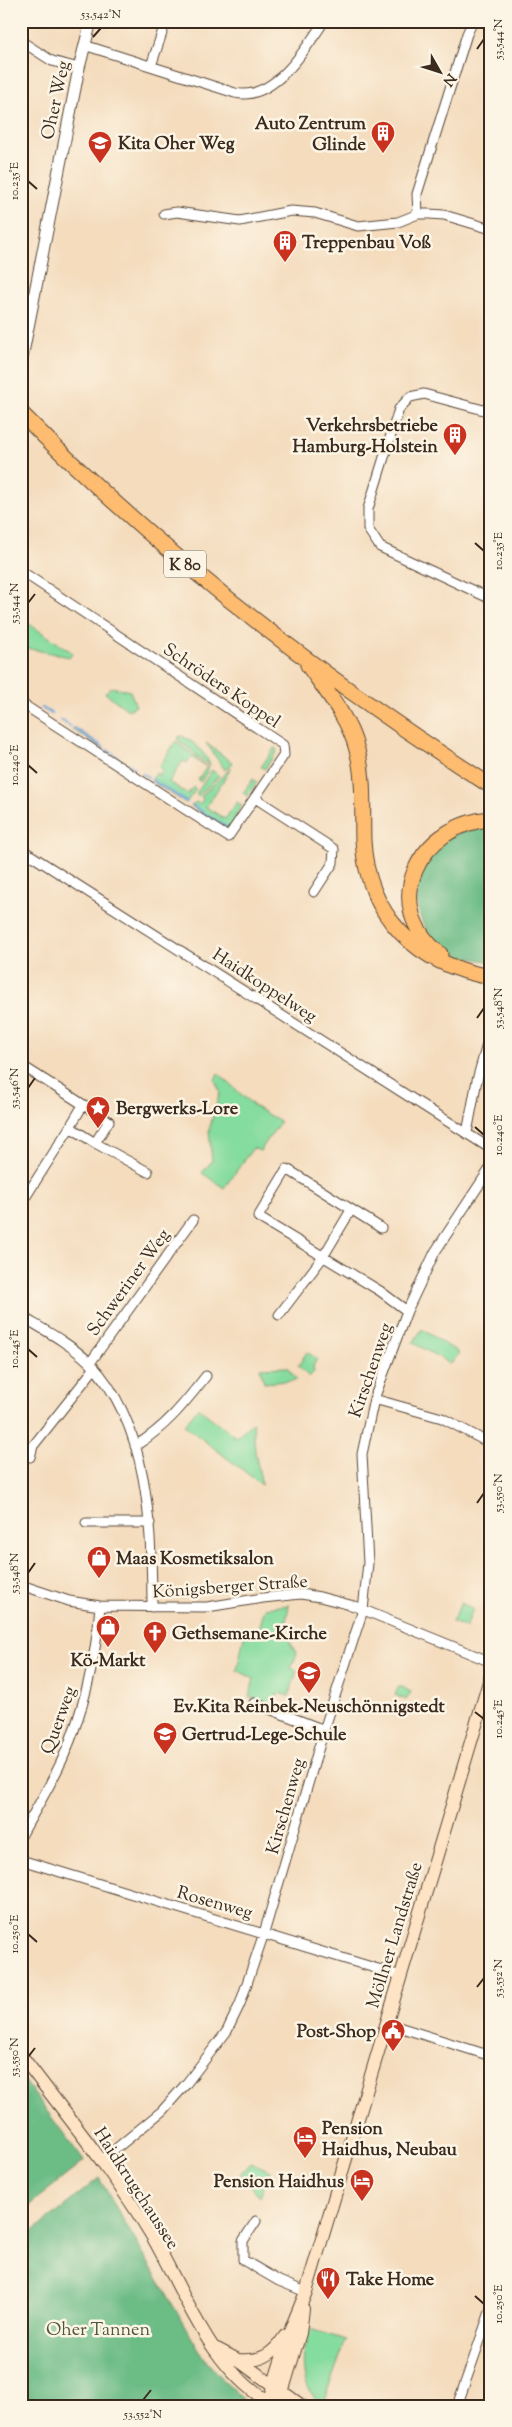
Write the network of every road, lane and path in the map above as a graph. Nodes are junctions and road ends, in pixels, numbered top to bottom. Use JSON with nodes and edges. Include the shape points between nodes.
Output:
{"nodes":[{"id":1,"x":91,"y":21,"type":"edge"},
{"id":2,"x":166,"y":21,"type":"edge"},
{"id":3,"x":324,"y":21,"type":"edge"},
{"id":4,"x":473,"y":21,"type":"edge"},
{"id":5,"x":21,"y":41,"type":"edge"},
{"id":6,"x":84,"y":45,"type":"junction"},
{"id":7,"x":151,"y":66,"type":"junction"},
{"id":8,"x":79,"y":68,"type":"junction"},
{"id":9,"x":164,"y":214,"type":"dead end"},
{"id":10,"x":418,"y":214,"type":"junction"},
{"id":11,"x":491,"y":229,"type":"edge"},
{"id":12,"x":21,"y":363,"type":"edge"},
{"id":13,"x":491,"y":412,"type":"edge"},
{"id":14,"x":21,"y":413,"type":"edge"},
{"id":15,"x":21,"y":571,"type":"edge"},
{"id":16,"x":491,"y":599,"type":"edge"},
{"id":17,"x":299,"y":654,"type":"junction"},
{"id":18,"x":21,"y":703,"type":"edge"},
{"id":19,"x":491,"y":786,"type":"edge"},
{"id":20,"x":255,"y":798,"type":"junction"},
{"id":21,"x":491,"y":819,"type":"edge"},
{"id":22,"x":21,"y":849,"type":"edge"},
{"id":23,"x":314,"y":892,"type":"dead end"},
{"id":24,"x":491,"y":971,"type":"edge"},
{"id":25,"x":491,"y":977,"type":"edge"},
{"id":26,"x":488,"y":1041,"type":"dead end"},
{"id":27,"x":21,"y":1065,"type":"edge"},
{"id":28,"x":83,"y":1105,"type":"junction"},
{"id":29,"x":70,"y":1127,"type":"junction"},
{"id":30,"x":467,"y":1133,"type":"junction"},
{"id":31,"x":96,"y":1143,"type":"junction"},
{"id":32,"x":491,"y":1149,"type":"edge"},
{"id":33,"x":491,"y":1167,"type":"edge"},
{"id":34,"x":148,"y":1172,"type":"dead end"},
{"id":35,"x":21,"y":1204,"type":"edge"},
{"id":36,"x":351,"y":1210,"type":"junction"},
{"id":37,"x":193,"y":1220,"type":"dead end"},
{"id":38,"x":381,"y":1228,"type":"dead end"},
{"id":39,"x":323,"y":1257,"type":"junction"},
{"id":40,"x":407,"y":1311,"type":"junction"},
{"id":41,"x":279,"y":1315,"type":"dead end"},
{"id":42,"x":21,"y":1316,"type":"edge"},
{"id":43,"x":92,"y":1366,"type":"junction"},
{"id":44,"x":206,"y":1376,"type":"dead end"},
{"id":45,"x":374,"y":1399,"type":"junction"},
{"id":46,"x":491,"y":1444,"type":"edge"},
{"id":47,"x":136,"y":1446,"type":"junction"},
{"id":48,"x":30,"y":1457,"type":"dead end"},
{"id":49,"x":86,"y":1523,"type":"dead end"},
{"id":50,"x":150,"y":1523,"type":"junction"},
{"id":51,"x":21,"y":1585,"type":"edge"},
{"id":52,"x":100,"y":1606,"type":"junction"},
{"id":53,"x":152,"y":1607,"type":"junction"},
{"id":54,"x":363,"y":1610,"type":"junction"},
{"id":55,"x":491,"y":1662,"type":"edge"},
{"id":56,"x":491,"y":1675,"type":"edge"},
{"id":57,"x":254,"y":1704,"type":"dead end"},
{"id":58,"x":324,"y":1730,"type":"junction"},
{"id":59,"x":21,"y":1836,"type":"edge"},
{"id":60,"x":21,"y":1860,"type":"edge"},
{"id":61,"x":264,"y":1933,"type":"junction"},
{"id":62,"x":401,"y":1976,"type":"junction"},
{"id":63,"x":386,"y":2023,"type":"junction"},
{"id":64,"x":21,"y":2055,"type":"edge"},
{"id":65,"x":491,"y":2056,"type":"edge"},
{"id":66,"x":101,"y":2161,"type":"junction"},
{"id":67,"x":256,"y":2221,"type":"dead end"},
{"id":68,"x":306,"y":2292,"type":"junction"},
{"id":69,"x":491,"y":2309,"type":"edge"},
{"id":70,"x":292,"y":2326,"type":"junction"},
{"id":71,"x":214,"y":2348,"type":"junction"},
{"id":72,"x":238,"y":2360,"type":"junction"},
{"id":73,"x":278,"y":2388,"type":"junction"},
{"id":74,"x":273,"y":2405,"type":"edge"},
{"id":75,"x":302,"y":2406,"type":"edge"},
{"id":76,"x":457,"y":2406,"type":"edge"}],
"edges":[{"from":1,"to":6,"type":"street","name":"Oher Weg"},
{"from":2,"to":7,"type":"street"},
{"from":3,"to":7,"type":"street","via":[[279,79],[255,94],[236,93]]},
{"from":4,"to":10,"type":"street","via":[[417,194]]},
{"from":5,"to":8,"type":"street","via":[[52,61]]},
{"from":6,"to":7,"type":"street"},
{"from":6,"to":8,"type":"street","name":"Oher Weg"},
{"from":8,"to":12,"type":"street","name":"Oher Weg"},
{"from":9,"to":10,"type":"street","via":[[177,212],[240,221],[291,211],[315,213],[358,226],[398,222]]},
{"from":10,"to":11,"type":"street","via":[[444,215]]},
{"from":13,"to":16,"type":"street","via":[[424,394],[410,397],[399,408],[368,509],[368,529],[380,547]]},
{"from":14,"to":17,"type":"highway","number":"K 80","via":[[161,544]]},
{"from":15,"to":20,"type":"street","name":"Schröders Koppel","via":[[283,745],[284,755]]},
{"from":17,"to":19,"type":"highway","number":"K 80"},
{"from":17,"to":25,"type":"highway","via":[[343,715],[357,749],[363,790],[366,858],[372,886],[385,912],[402,935],[437,961],[472,974]]},
{"from":18,"to":20,"type":"street","name":"Schröders Koppel","via":[[228,837]]},
{"from":20,"to":23,"type":"street","via":[[334,849],[333,863]]},
{"from":21,"to":24,"type":"highway","via":[[458,826],[434,841],[418,862],[410,883],[410,894],[413,919],[433,948],[453,962]]},
{"from":22,"to":30,"type":"street","name":"Haidkoppelweg"},
{"from":26,"to":30,"type":"street"},
{"from":27,"to":28,"type":"street"},
{"from":28,"to":29,"type":"street"},
{"from":28,"to":31,"type":"street","via":[[109,1121]]},
{"from":29,"to":31,"type":"street"},
{"from":29,"to":35,"type":"street"},
{"from":30,"to":32,"type":"street","name":"Haidkoppelweg"},
{"from":31,"to":34,"type":"street"},
{"from":33,"to":40,"type":"street","name":"Kirschenweg","via":[[435,1252]]},
{"from":36,"to":38,"type":"street"},
{"from":36,"to":39,"type":"street"},
{"from":36,"to":39,"type":"street","via":[[287,1169],[258,1217]]},
{"from":37,"to":43,"type":"street","name":"Schweriner Weg"},
{"from":39,"to":40,"type":"street"},
{"from":39,"to":41,"type":"street"},
{"from":40,"to":45,"type":"street","name":"Kirschenweg"},
{"from":42,"to":43,"type":"street","via":[[56,1337]]},
{"from":43,"to":47,"type":"street","via":[[112,1390]]},
{"from":43,"to":48,"type":"street","name":"Schweriner Weg","via":[[33,1446]]},
{"from":44,"to":47,"type":"street","via":[[158,1432]]},
{"from":45,"to":46,"type":"street","via":[[442,1418]]},
{"from":45,"to":54,"type":"street","name":"Kirschenweg","via":[[362,1454],[368,1563]]},
{"from":47,"to":50,"type":"street"},
{"from":49,"to":50,"type":"street"},
{"from":50,"to":53,"type":"street"},
{"from":51,"to":52,"type":"street","name":"Königsberger Straße","via":[[69,1601]]},
{"from":52,"to":53,"type":"street","name":"Königsberger Straße"},
{"from":52,"to":59,"type":"street","name":"Querweg","via":[[90,1670],[78,1718],[62,1758]]},
{"from":53,"to":54,"type":"street","name":"Königsberger Straße","via":[[207,1607],[300,1594],[342,1602]]},
{"from":54,"to":55,"type":"street","name":"Königsberger Straße"},
{"from":54,"to":58,"type":"street","name":"Kirschenweg"},
{"from":56,"to":62,"type":"main road","name":"Möllner Landstraße"},
{"from":57,"to":58,"type":"street"},
{"from":58,"to":61,"type":"street","name":"Kirschenweg"},
{"from":60,"to":61,"type":"street","name":"Rosenweg"},
{"from":61,"to":62,"type":"street","name":"Rosenweg"},
{"from":61,"to":66,"type":"street","name":"Kirschenweg","via":[[240,2004],[227,2031],[162,2111]]},
{"from":62,"to":63,"type":"main road","name":"Möllner Landstraße"},
{"from":63,"to":65,"type":"street"},
{"from":63,"to":68,"type":"main road","name":"Möllner Landstraße"},
{"from":64,"to":66,"type":"main road","name":"Haidkrugchaussee"},
{"from":66,"to":71,"type":"main road","name":"Haidkrugchaussee","via":[[152,2236]]},
{"from":67,"to":68,"type":"street","via":[[242,2241],[243,2260]]},
{"from":68,"to":70,"type":"main road","name":"Möllner Landstraße"},
{"from":68,"to":73,"type":"main road","name":"Möllner Landstraße","via":[[300,2333]]},
{"from":69,"to":76,"type":"street"},
{"from":70,"to":72,"type":"main road","via":[[275,2351],[262,2359]]},
{"from":70,"to":73,"type":"main road","name":"Möllner Landstraße"},
{"from":71,"to":72,"type":"main road"},
{"from":71,"to":74,"type":"main road","name":"Haidkrugchaussee","via":[[239,2379]]},
{"from":72,"to":73,"type":"main road"},
{"from":73,"to":74,"type":"main road","name":"Möllner Landstraße"},
{"from":73,"to":75,"type":"main road"}]}
